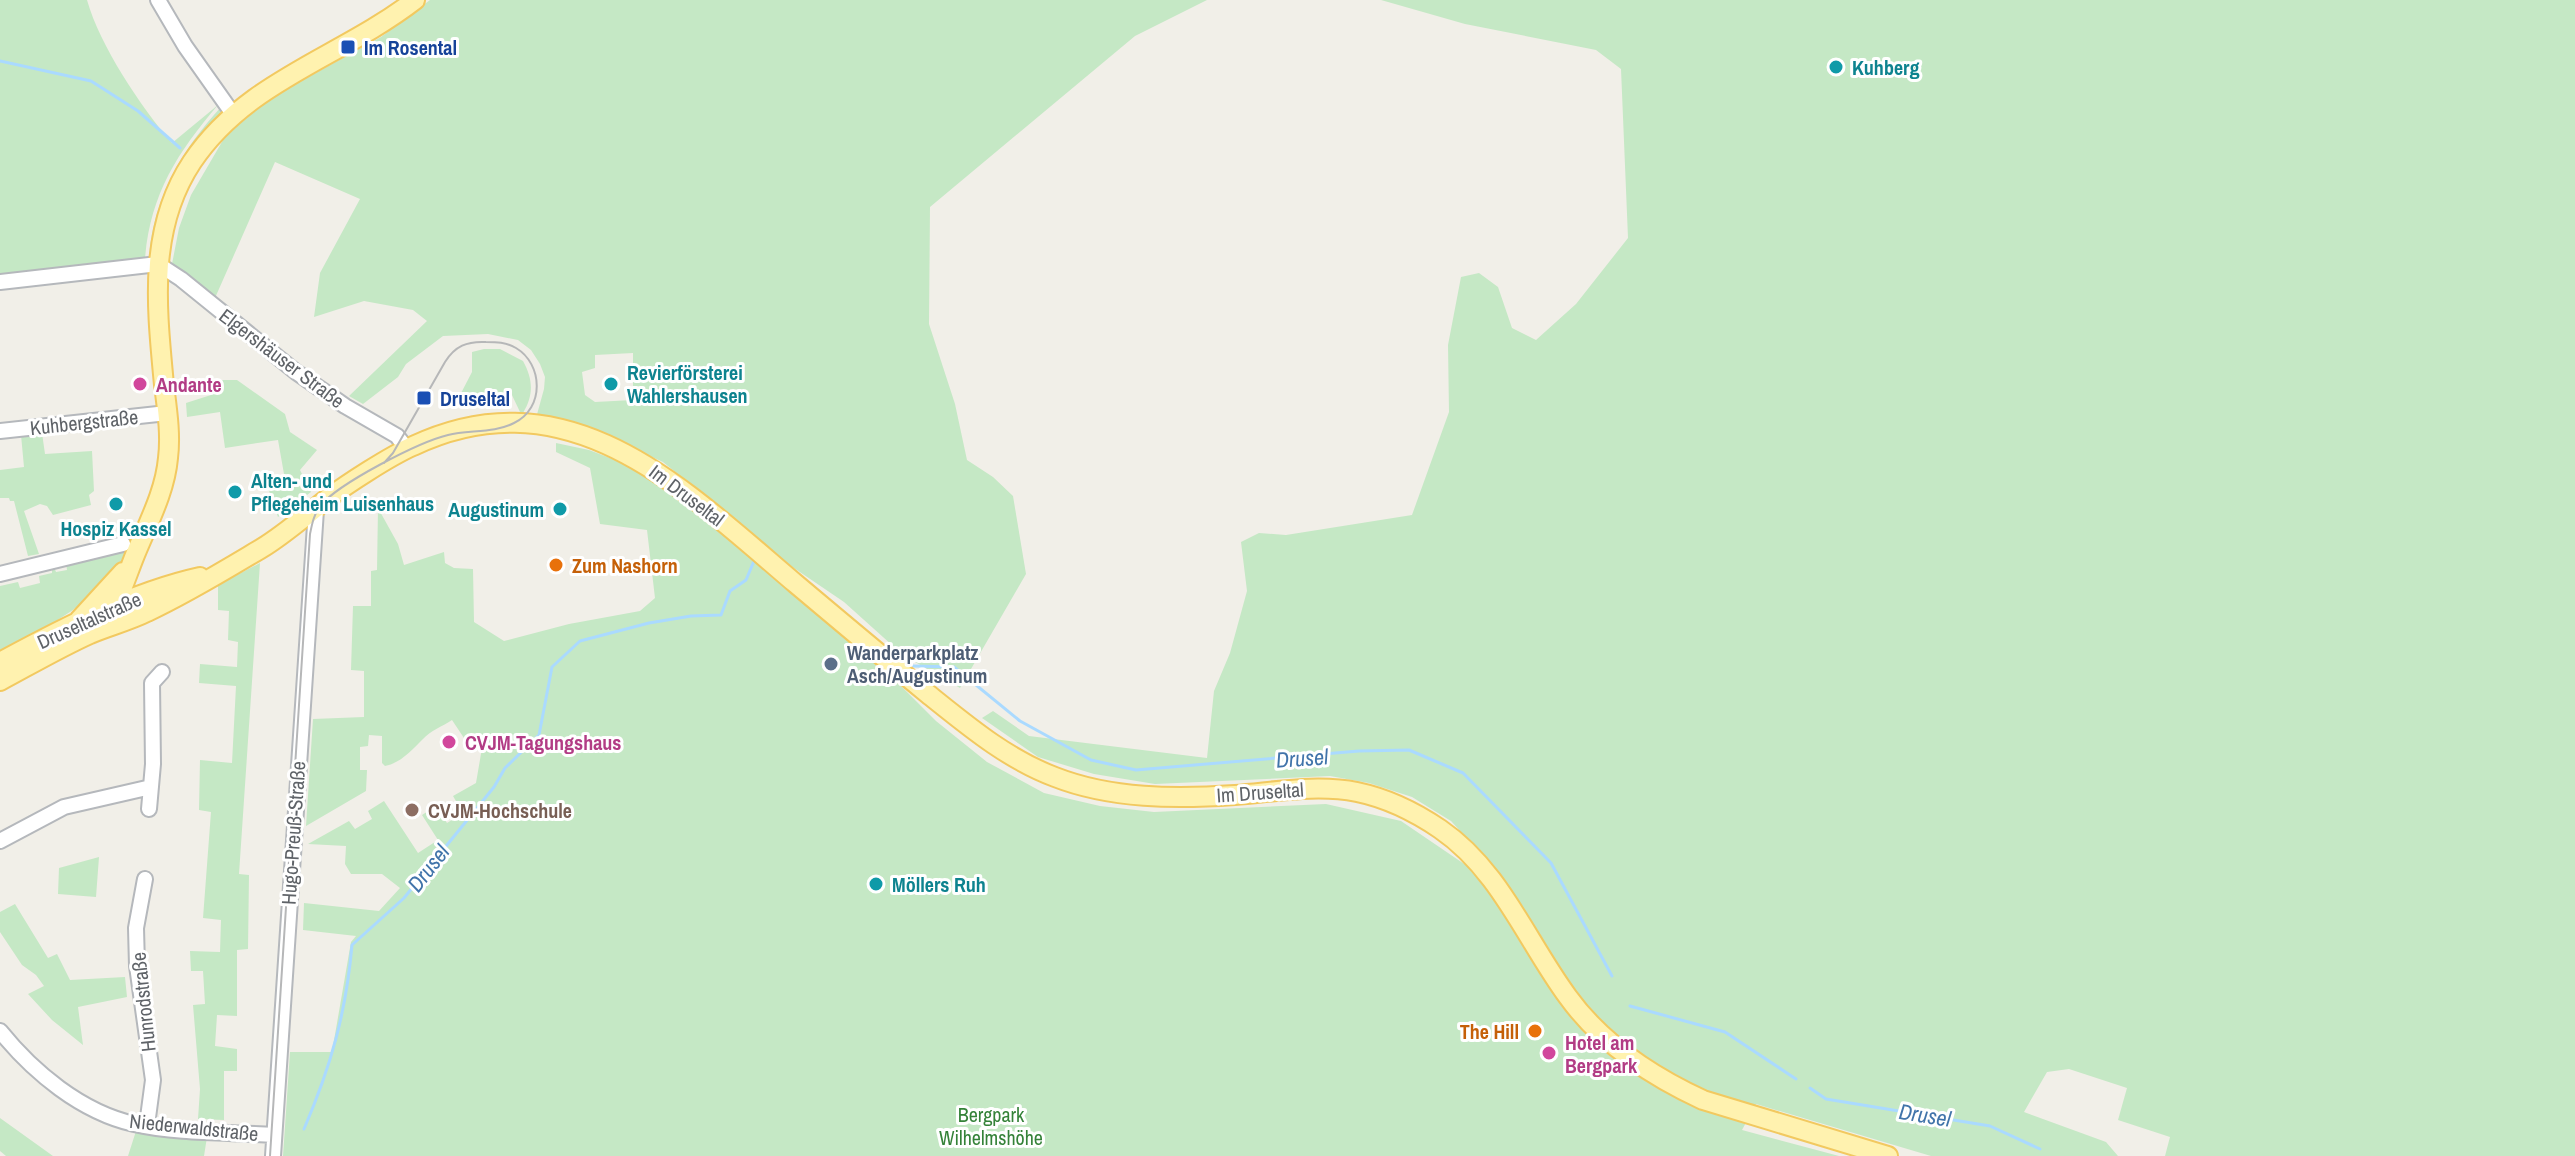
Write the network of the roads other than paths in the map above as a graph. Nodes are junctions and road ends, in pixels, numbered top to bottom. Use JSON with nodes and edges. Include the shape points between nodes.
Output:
{"nodes":[{"id":1,"x":158,"y":0,"type":"edge"},
{"id":2,"x":415,"y":0,"type":"edge"},
{"id":3,"x":233,"y":114,"type":"junction"},
{"id":4,"x":158,"y":264,"type":"junction"},
{"id":5,"x":0,"y":282,"type":"edge"},
{"id":6,"x":167,"y":413,"type":"junction"},
{"id":7,"x":0,"y":431,"type":"edge"},
{"id":8,"x":406,"y":448,"type":"junction"},
{"id":9,"x":316,"y":510,"type":"junction"},
{"id":10,"x":128,"y":551,"type":"junction"},
{"id":11,"x":0,"y":574,"type":"edge"},
{"id":12,"x":214,"y":574,"type":"junction"},
{"id":13,"x":173,"y":584,"type":"junction"},
{"id":14,"x":116,"y":607,"type":"junction"},
{"id":15,"x":147,"y":612,"type":"joint"},
{"id":16,"x":79,"y":620,"type":"junction"},
{"id":17,"x":93,"y":633,"type":"junction"},
{"id":18,"x":0,"y":662,"type":"edge"},
{"id":19,"x":162,"y":672,"type":"dead end"},
{"id":20,"x":0,"y":681,"type":"edge"},
{"id":21,"x":151,"y":787,"type":"junction"},
{"id":22,"x":149,"y":809,"type":"dead end"},
{"id":23,"x":0,"y":841,"type":"edge"},
{"id":24,"x":145,"y":879,"type":"dead end"},
{"id":25,"x":0,"y":1031,"type":"edge"},
{"id":26,"x":147,"y":1125,"type":"junction"},
{"id":27,"x":274,"y":1135,"type":"junction"},
{"id":28,"x":273,"y":1156,"type":"edge"},
{"id":29,"x":1888,"y":1156,"type":"edge"}],
"edges":[{"from":1,"to":3,"type":"street"},
{"from":2,"to":3,"type":"main road","via":[[386,22],[271,85]]},
{"from":3,"to":4,"type":"main road","via":[[182,180],[166,220]]},
{"from":4,"to":5,"type":"street"},
{"from":4,"to":6,"type":"main road"},
{"from":4,"to":8,"type":"street","name":"Elgershäuser Straße","via":[[296,372],[397,436]]},
{"from":6,"to":7,"type":"street","name":"Kuhbergstraße"},
{"from":6,"to":10,"type":"main road","via":[[169,457],[161,491]]},
{"from":8,"to":9,"type":"main road","name":"Im Druseltal"},
{"from":8,"to":29,"type":"main road","name":"Im Druseltal","via":[[457,429],[538,425],[607,445],[661,472],[981,736],[1059,779],[1154,797],[1314,788],[1357,792],[1407,809],[1484,867],[1570,1000],[1631,1060],[1703,1100]]},
{"from":9,"to":12,"type":"main road","name":"Im Druseltal"},
{"from":9,"to":27,"type":"street","name":"Hugo-Preuß-Straße"},
{"from":10,"to":11,"type":"street"},
{"from":10,"to":13,"type":"main road","via":[[147,582]]},
{"from":10,"to":14,"type":"main road"},
{"from":10,"to":16,"type":"main road","via":[[113,585]]},
{"from":12,"to":13,"type":"main road","name":"Im Druseltal"},
{"from":12,"to":15,"type":"main road","name":"Im Druseltal"},
{"from":13,"to":14,"type":"main road","name":"Druseltalstraße"},
{"from":14,"to":16,"type":"main road","name":"Druseltalstraße"},
{"from":14,"to":17,"type":"main road"},
{"from":15,"to":17,"type":"main road","name":"Druseltalstraße"},
{"from":16,"to":18,"type":"main road","name":"Druseltalstraße"},
{"from":17,"to":20,"type":"main road","name":"Druseltalstraße"},
{"from":19,"to":21,"type":"street","via":[[152,683]]},
{"from":21,"to":22,"type":"street"},
{"from":21,"to":23,"type":"street","via":[[64,807]]},
{"from":24,"to":26,"type":"street","name":"Hunrodstraße","via":[[136,928],[153,1080]]},
{"from":25,"to":26,"type":"street","name":"Niederwaldstraße","via":[[42,1076],[71,1095],[132,1124]]},
{"from":26,"to":27,"type":"street","name":"Niederwaldstraße"},
{"from":27,"to":28,"type":"street","name":"Hugo-Preuß-Straße"}]}
